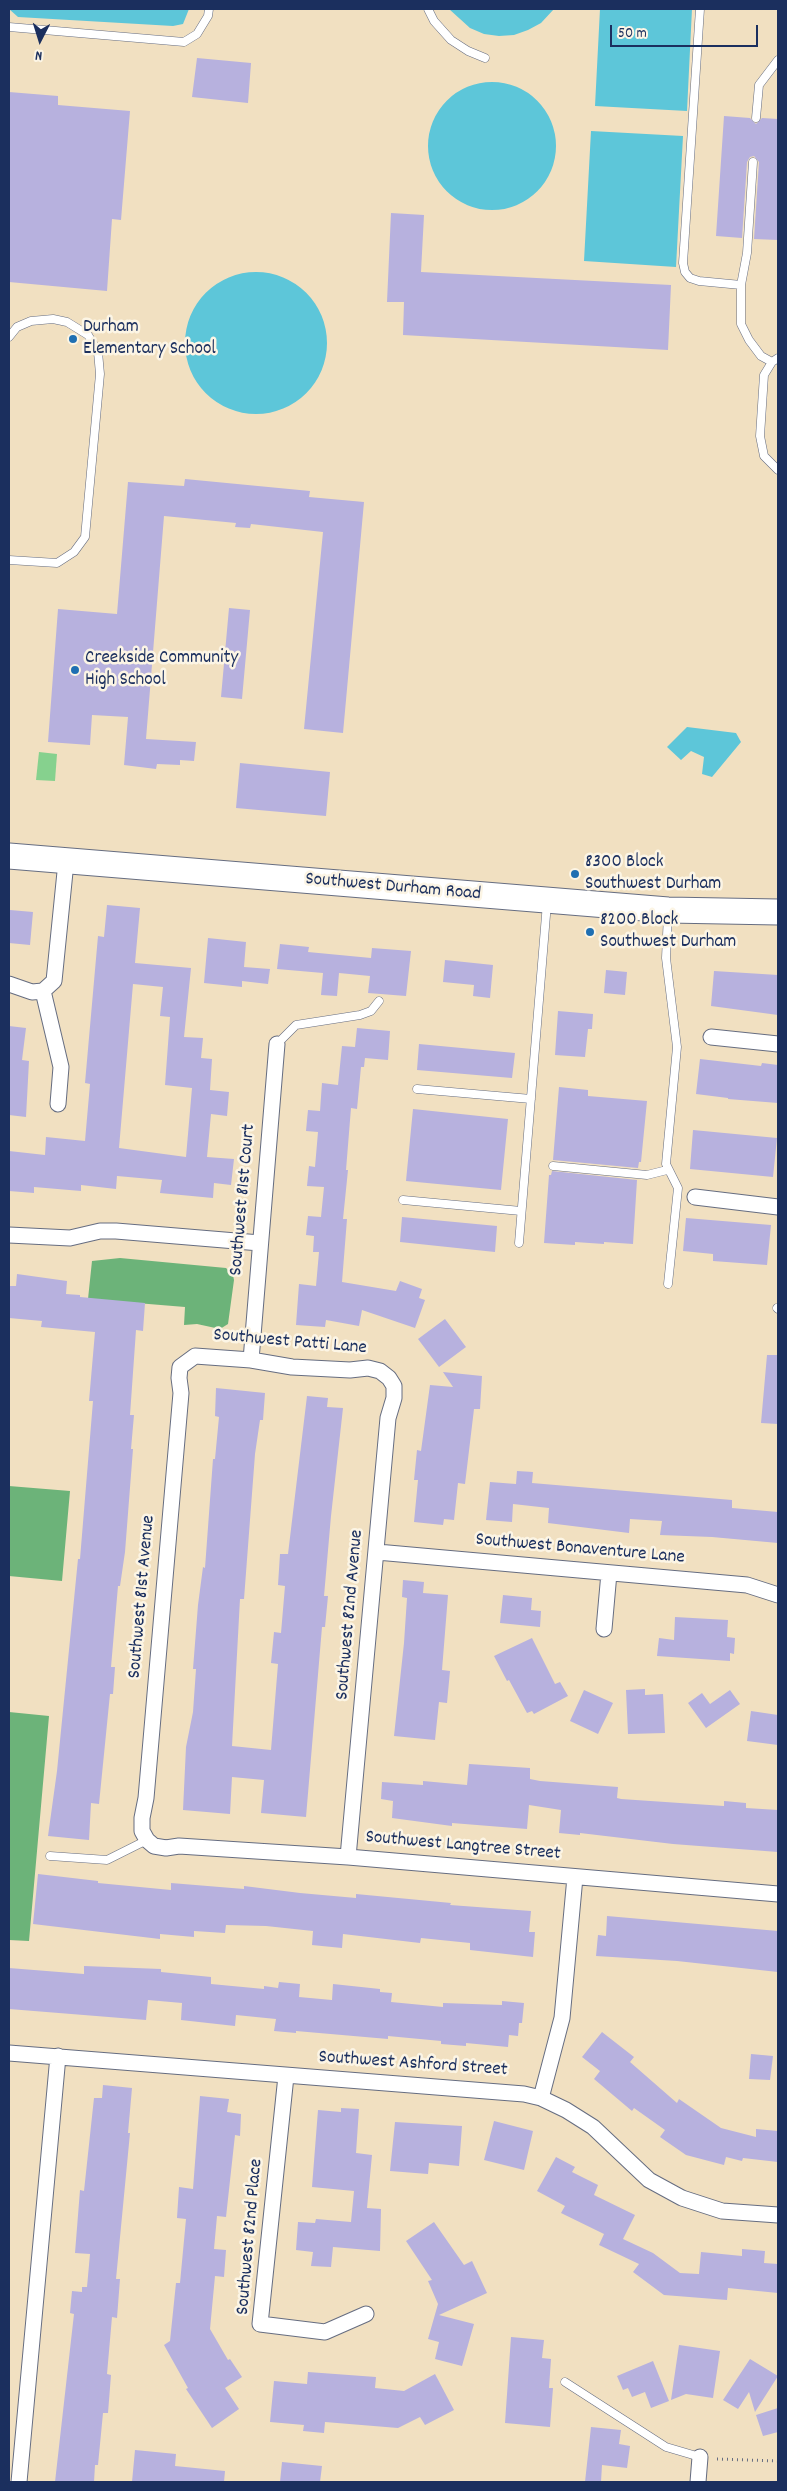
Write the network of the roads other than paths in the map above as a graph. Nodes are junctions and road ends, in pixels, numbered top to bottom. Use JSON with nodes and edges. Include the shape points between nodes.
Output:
{"nodes":[{"id":1,"x":209,"y":9,"type":"edge"},
{"id":2,"x":428,"y":9,"type":"edge"},
{"id":3,"x":700,"y":9,"type":"edge"},
{"id":4,"x":9,"y":27,"type":"edge"},
{"id":5,"x":485,"y":58,"type":"dead end"},
{"id":6,"x":778,"y":60,"type":"edge"},
{"id":7,"x":756,"y":118,"type":"dead end"},
{"id":8,"x":753,"y":162,"type":"dead end"},
{"id":9,"x":741,"y":285,"type":"junction"},
{"id":10,"x":9,"y":337,"type":"edge"},
{"id":11,"x":775,"y":360,"type":"edge"},
{"id":12,"x":778,"y":470,"type":"edge"},
{"id":13,"x":9,"y":560,"type":"edge"},
{"id":14,"x":9,"y":856,"type":"edge"},
{"id":15,"x":66,"y":862,"type":"junction"},
{"id":16,"x":547,"y":900,"type":"junction"},
{"id":17,"x":668,"y":910,"type":"junction"},
{"id":18,"x":778,"y":912,"type":"edge"},
{"id":19,"x":9,"y":984,"type":"edge"},
{"id":20,"x":43,"y":991,"type":"junction"},
{"id":21,"x":378,"y":1001,"type":"dead end"},
{"id":22,"x":711,"y":1037,"type":"dead end"},
{"id":23,"x":277,"y":1044,"type":"joint"},
{"id":24,"x":778,"y":1044,"type":"edge"},
{"id":25,"x":417,"y":1089,"type":"dead end"},
{"id":26,"x":531,"y":1099,"type":"junction"},
{"id":27,"x":58,"y":1104,"type":"dead end"},
{"id":28,"x":553,"y":1166,"type":"dead end"},
{"id":29,"x":667,"y":1170,"type":"junction"},
{"id":30,"x":695,"y":1196,"type":"dead end"},
{"id":31,"x":403,"y":1200,"type":"dead end"},
{"id":32,"x":778,"y":1207,"type":"edge"},
{"id":33,"x":521,"y":1211,"type":"junction"},
{"id":34,"x":9,"y":1235,"type":"edge"},
{"id":35,"x":519,"y":1242,"type":"dead end"},
{"id":36,"x":260,"y":1243,"type":"junction"},
{"id":37,"x":668,"y":1284,"type":"dead end"},
{"id":38,"x":187,"y":1360,"type":"joint"},
{"id":39,"x":251,"y":1360,"type":"junction"},
{"id":40,"x":389,"y":1378,"type":"joint"},
{"id":41,"x":377,"y":1552,"type":"junction"},
{"id":42,"x":609,"y":1572,"type":"junction"},
{"id":43,"x":778,"y":1595,"type":"edge"},
{"id":44,"x":604,"y":1629,"type":"dead end"},
{"id":45,"x":147,"y":1840,"type":"junction"},
{"id":46,"x":50,"y":1856,"type":"dead end"},
{"id":47,"x":348,"y":1857,"type":"junction"},
{"id":48,"x":575,"y":1877,"type":"junction"},
{"id":49,"x":778,"y":1894,"type":"edge"},
{"id":50,"x":9,"y":2053,"type":"edge"},
{"id":51,"x":58,"y":2056,"type":"junction"},
{"id":52,"x":286,"y":2076,"type":"junction"},
{"id":53,"x":541,"y":2098,"type":"junction"},
{"id":54,"x":778,"y":2215,"type":"edge"},
{"id":55,"x":366,"y":2314,"type":"dead end"},
{"id":56,"x":565,"y":2382,"type":"dead end"},
{"id":57,"x":700,"y":2457,"type":"joint"},
{"id":58,"x":19,"y":2482,"type":"edge"},
{"id":59,"x":698,"y":2482,"type":"edge"}],
"edges":[{"from":1,"to":4,"type":"lane","via":[[197,34],[184,42]]},
{"from":2,"to":5,"type":"lane","via":[[451,40]]},
{"from":3,"to":9,"type":"lane","via":[[683,263],[690,278]]},
{"from":6,"to":7,"type":"lane","via":[[759,85]]},
{"from":8,"to":9,"type":"lane","via":[[747,253]]},
{"from":9,"to":11,"type":"lane","via":[[742,324],[749,340],[757,351]]},
{"from":10,"to":13,"type":"lane","via":[[17,327],[30,320],[67,322],[88,335],[98,352],[100,374],[85,536],[74,552],[57,563]]},
{"from":11,"to":12,"type":"lane","via":[[764,376],[760,436],[764,456]]},
{"from":14,"to":15,"type":"main road","name":"Southwest Durham Road"},
{"from":15,"to":16,"type":"main road","name":"Southwest Durham Road"},
{"from":15,"to":20,"type":"street","via":[[56,970],[54,981]]},
{"from":16,"to":17,"type":"main road","name":"Southwest Durham Road"},
{"from":16,"to":26,"type":"lane"},
{"from":17,"to":18,"type":"main road","name":"Southwest Durham Road"},
{"from":17,"to":29,"type":"lane","via":[[666,958],[676,1047]]},
{"from":19,"to":20,"type":"street","via":[[32,992]]},
{"from":20,"to":27,"type":"street","via":[[62,1067]]},
{"from":21,"to":23,"type":"lane","via":[[371,1011],[360,1015],[296,1025]]},
{"from":22,"to":24,"type":"street"},
{"from":23,"to":36,"type":"street","name":"Southwest 81st Court"},
{"from":25,"to":26,"type":"lane"},
{"from":26,"to":33,"type":"lane"},
{"from":28,"to":29,"type":"lane","via":[[647,1175]]},
{"from":29,"to":37,"type":"lane","via":[[678,1188]]},
{"from":30,"to":32,"type":"street"},
{"from":31,"to":33,"type":"lane"},
{"from":33,"to":35,"type":"lane"},
{"from":34,"to":36,"type":"street","via":[[70,1238],[116,1231]]},
{"from":36,"to":39,"type":"street","name":"Southwest 81st Court"},
{"from":38,"to":39,"type":"street","name":"Southwest Patti Lane","via":[[206,1355]]},
{"from":38,"to":45,"type":"street","name":"Southwest 81st Avenue","via":[[180,1367],[181,1394],[142,1818],[142,1831]]},
{"from":39,"to":40,"type":"street","name":"Southwest Patti Lane","via":[[292,1367],[368,1368]]},
{"from":40,"to":41,"type":"street","name":"Southwest 82nd Avenue","via":[[394,1386],[394,1398],[388,1418]]},
{"from":41,"to":42,"type":"street","name":"Southwest Bonaventure Lane"},
{"from":41,"to":47,"type":"street","name":"Southwest 82nd Avenue"},
{"from":42,"to":43,"type":"street","name":"Southwest Bonaventure Lane","via":[[747,1585]]},
{"from":42,"to":44,"type":"street"},
{"from":45,"to":46,"type":"lane","via":[[107,1860]]},
{"from":45,"to":47,"type":"street","name":"Southwest Langtree Street","via":[[154,1846],[166,1848],[179,1846]]},
{"from":47,"to":48,"type":"street","name":"Southwest Langtree Street"},
{"from":48,"to":49,"type":"street","name":"Southwest Langtree Street"},
{"from":48,"to":53,"type":"street","via":[[562,2018]]},
{"from":50,"to":51,"type":"street","name":"Southwest Ashford Street"},
{"from":51,"to":52,"type":"street","name":"Southwest Ashford Street"},
{"from":51,"to":58,"type":"street"},
{"from":52,"to":53,"type":"street","name":"Southwest Ashford Street","via":[[524,2094]]},
{"from":52,"to":55,"type":"street","name":"Southwest 82nd Place","via":[[260,2324],[325,2332]]},
{"from":53,"to":54,"type":"street","name":"Southwest Ashford Street","via":[[593,2127],[649,2180],[682,2198],[722,2211]]},
{"from":56,"to":57,"type":"lane","via":[[666,2447]]},
{"from":57,"to":59,"type":"street"}]}
